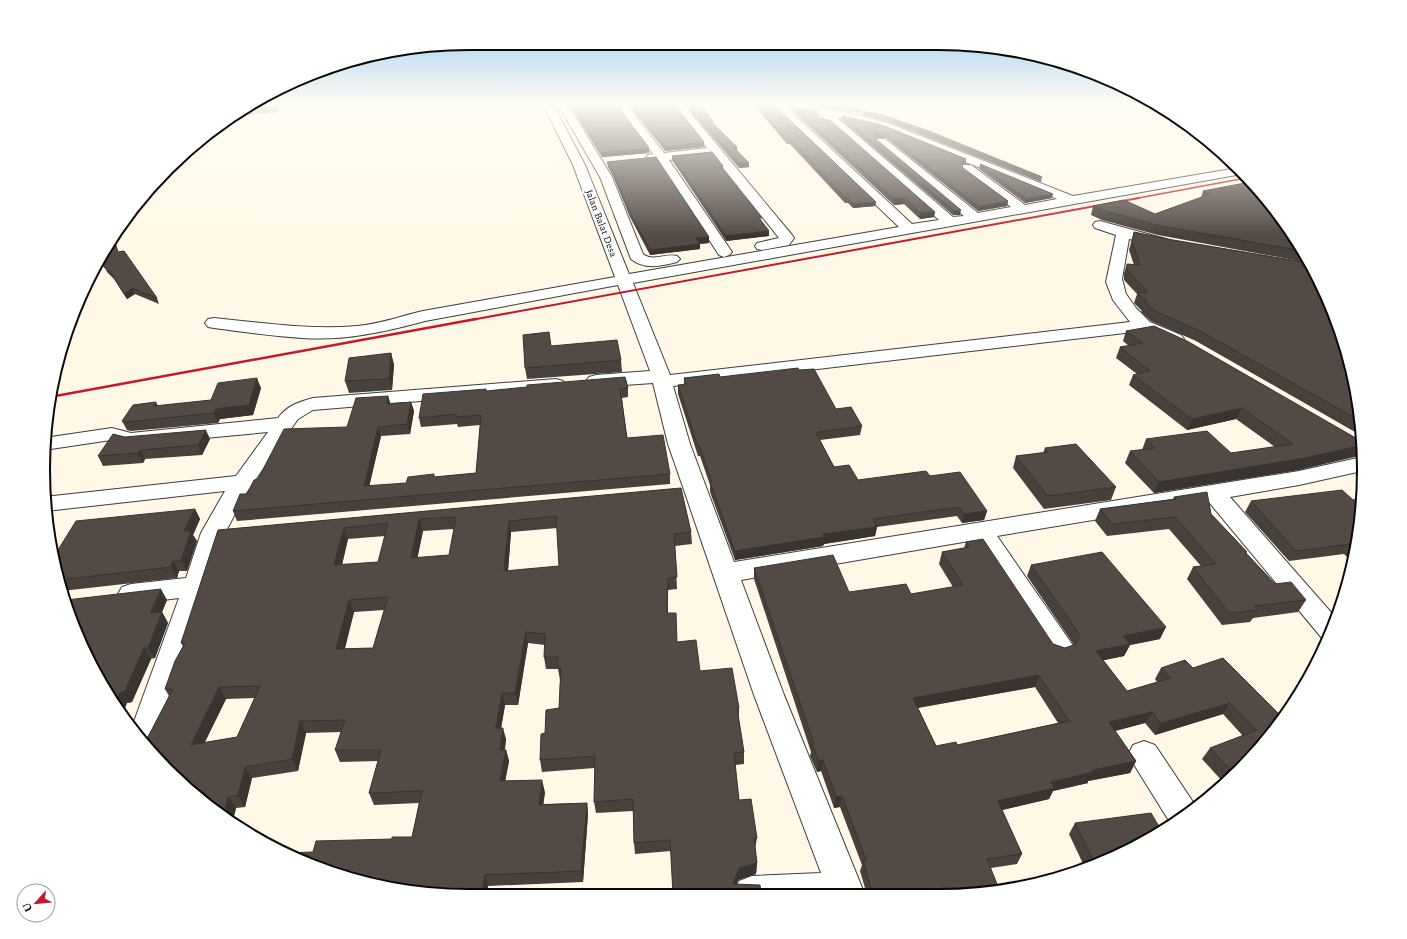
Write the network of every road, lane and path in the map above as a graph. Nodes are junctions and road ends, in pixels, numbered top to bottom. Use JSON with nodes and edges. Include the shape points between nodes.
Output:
{"nodes":[{"id":1,"x":571,"y":148,"type":"edge"},
{"id":2,"x":595,"y":148,"type":"edge"},
{"id":3,"x":654,"y":148,"type":"edge"},
{"id":4,"x":822,"y":148,"type":"edge"},
{"id":5,"x":865,"y":148,"type":"edge"},
{"id":6,"x":889,"y":148,"type":"edge"},
{"id":7,"x":940,"y":148,"type":"edge"},
{"id":8,"x":714,"y":149,"type":"joint"},
{"id":9,"x":659,"y":154,"type":"junction"},
{"id":10,"x":640,"y":156,"type":"edge"},
{"id":11,"x":603,"y":160,"type":"junction"},
{"id":12,"x":578,"y":162,"type":"junction"},
{"id":13,"x":967,"y":168,"type":"dead end"},
{"id":14,"x":1233,"y":172,"type":"edge"},
{"id":15,"x":1069,"y":200,"type":"junction"},
{"id":16,"x":1022,"y":209,"type":"junction"},
{"id":17,"x":974,"y":217,"type":"junction"},
{"id":18,"x":950,"y":222,"type":"junction"},
{"id":19,"x":1100,"y":225,"type":"dead end"},
{"id":20,"x":910,"y":230,"type":"junction"},
{"id":21,"x":1123,"y":235,"type":"junction"},
{"id":22,"x":1178,"y":246,"type":"edge"},
{"id":23,"x":724,"y":252,"type":"junction"},
{"id":24,"x":624,"y":280,"type":"junction"},
{"id":25,"x":214,"y":323,"type":"dead end"},
{"id":26,"x":1144,"y":326,"type":"junction"},
{"id":27,"x":1189,"y":346,"type":"edge"},
{"id":28,"x":661,"y":379,"type":"junction"},
{"id":29,"x":284,"y":424,"type":"junction"},
{"id":30,"x":51,"y":443,"type":"edge"},
{"id":31,"x":1357,"y":465,"type":"edge"},
{"id":32,"x":242,"y":482,"type":"junction"},
{"id":33,"x":1212,"y":492,"type":"junction"},
{"id":34,"x":52,"y":503,"type":"edge"},
{"id":35,"x":236,"y":531,"type":"edge"},
{"id":36,"x":980,"y":531,"type":"junction"},
{"id":37,"x":213,"y":533,"type":"junction"},
{"id":38,"x":726,"y":573,"type":"junction"},
{"id":39,"x":195,"y":586,"type":"junction"},
{"id":40,"x":112,"y":596,"type":"edge"},
{"id":41,"x":1327,"y":625,"type":"edge"},
{"id":42,"x":1060,"y":647,"type":"edge"},
{"id":43,"x":144,"y":734,"type":"edge"},
{"id":44,"x":1144,"y":755,"type":"dead end"},
{"id":45,"x":1181,"y":811,"type":"edge"},
{"id":46,"x":845,"y":889,"type":"edge"}],
"edges":[{"from":1,"to":12,"type":"street","name":"Jalan Balat Desa"},
{"from":2,"to":11,"type":"street"},
{"from":3,"to":9,"type":"street"},
{"from":4,"to":20,"type":"street"},
{"from":5,"to":18,"type":"street"},
{"from":6,"to":17,"type":"street"},
{"from":7,"to":15,"type":"street"},
{"from":8,"to":9,"type":"street"},
{"from":8,"to":23,"type":"street","via":[[787,238],[780,242]]},
{"from":9,"to":10,"type":"street"},
{"from":9,"to":23,"type":"street"},
{"from":11,"to":12,"type":"street"},
{"from":11,"to":23,"type":"street","via":[[606,177],[639,259],[648,262]]},
{"from":12,"to":24,"type":"street","name":"Jalan Balat Desa"},
{"from":13,"to":16,"type":"street"},
{"from":14,"to":15,"type":"street"},
{"from":15,"to":16,"type":"street"},
{"from":16,"to":17,"type":"street"},
{"from":17,"to":18,"type":"street"},
{"from":18,"to":20,"type":"street"},
{"from":19,"to":21,"type":"street"},
{"from":20,"to":24,"type":"street"},
{"from":21,"to":22,"type":"street"},
{"from":21,"to":26,"type":"street","via":[[1114,282],[1126,307]]},
{"from":24,"to":25,"type":"street","via":[[423,316],[358,331],[303,333]]},
{"from":24,"to":28,"type":"street","name":"Jalan Balat Desa"},
{"from":26,"to":27,"type":"street"},
{"from":26,"to":28,"type":"street"},
{"from":28,"to":29,"type":"street","via":[[313,404],[297,410]]},
{"from":28,"to":38,"type":"street","name":"Jalan Balat Desa","via":[[679,444],[683,491]]},
{"from":29,"to":30,"type":"street","via":[[130,439],[117,434],[106,434]]},
{"from":29,"to":32,"type":"street"},
{"from":31,"to":33,"type":"street","via":[[1299,478]]},
{"from":32,"to":34,"type":"street"},
{"from":32,"to":37,"type":"street"},
{"from":33,"to":36,"type":"street"},
{"from":33,"to":41,"type":"street"},
{"from":35,"to":37,"type":"street"},
{"from":36,"to":38,"type":"street"},
{"from":36,"to":42,"type":"street"},
{"from":37,"to":39,"type":"street"},
{"from":38,"to":46,"type":"street","name":"Jalan Balat Desa","via":[[769,695]]},
{"from":39,"to":40,"type":"street"},
{"from":39,"to":43,"type":"street"},
{"from":44,"to":45,"type":"street"}]}
